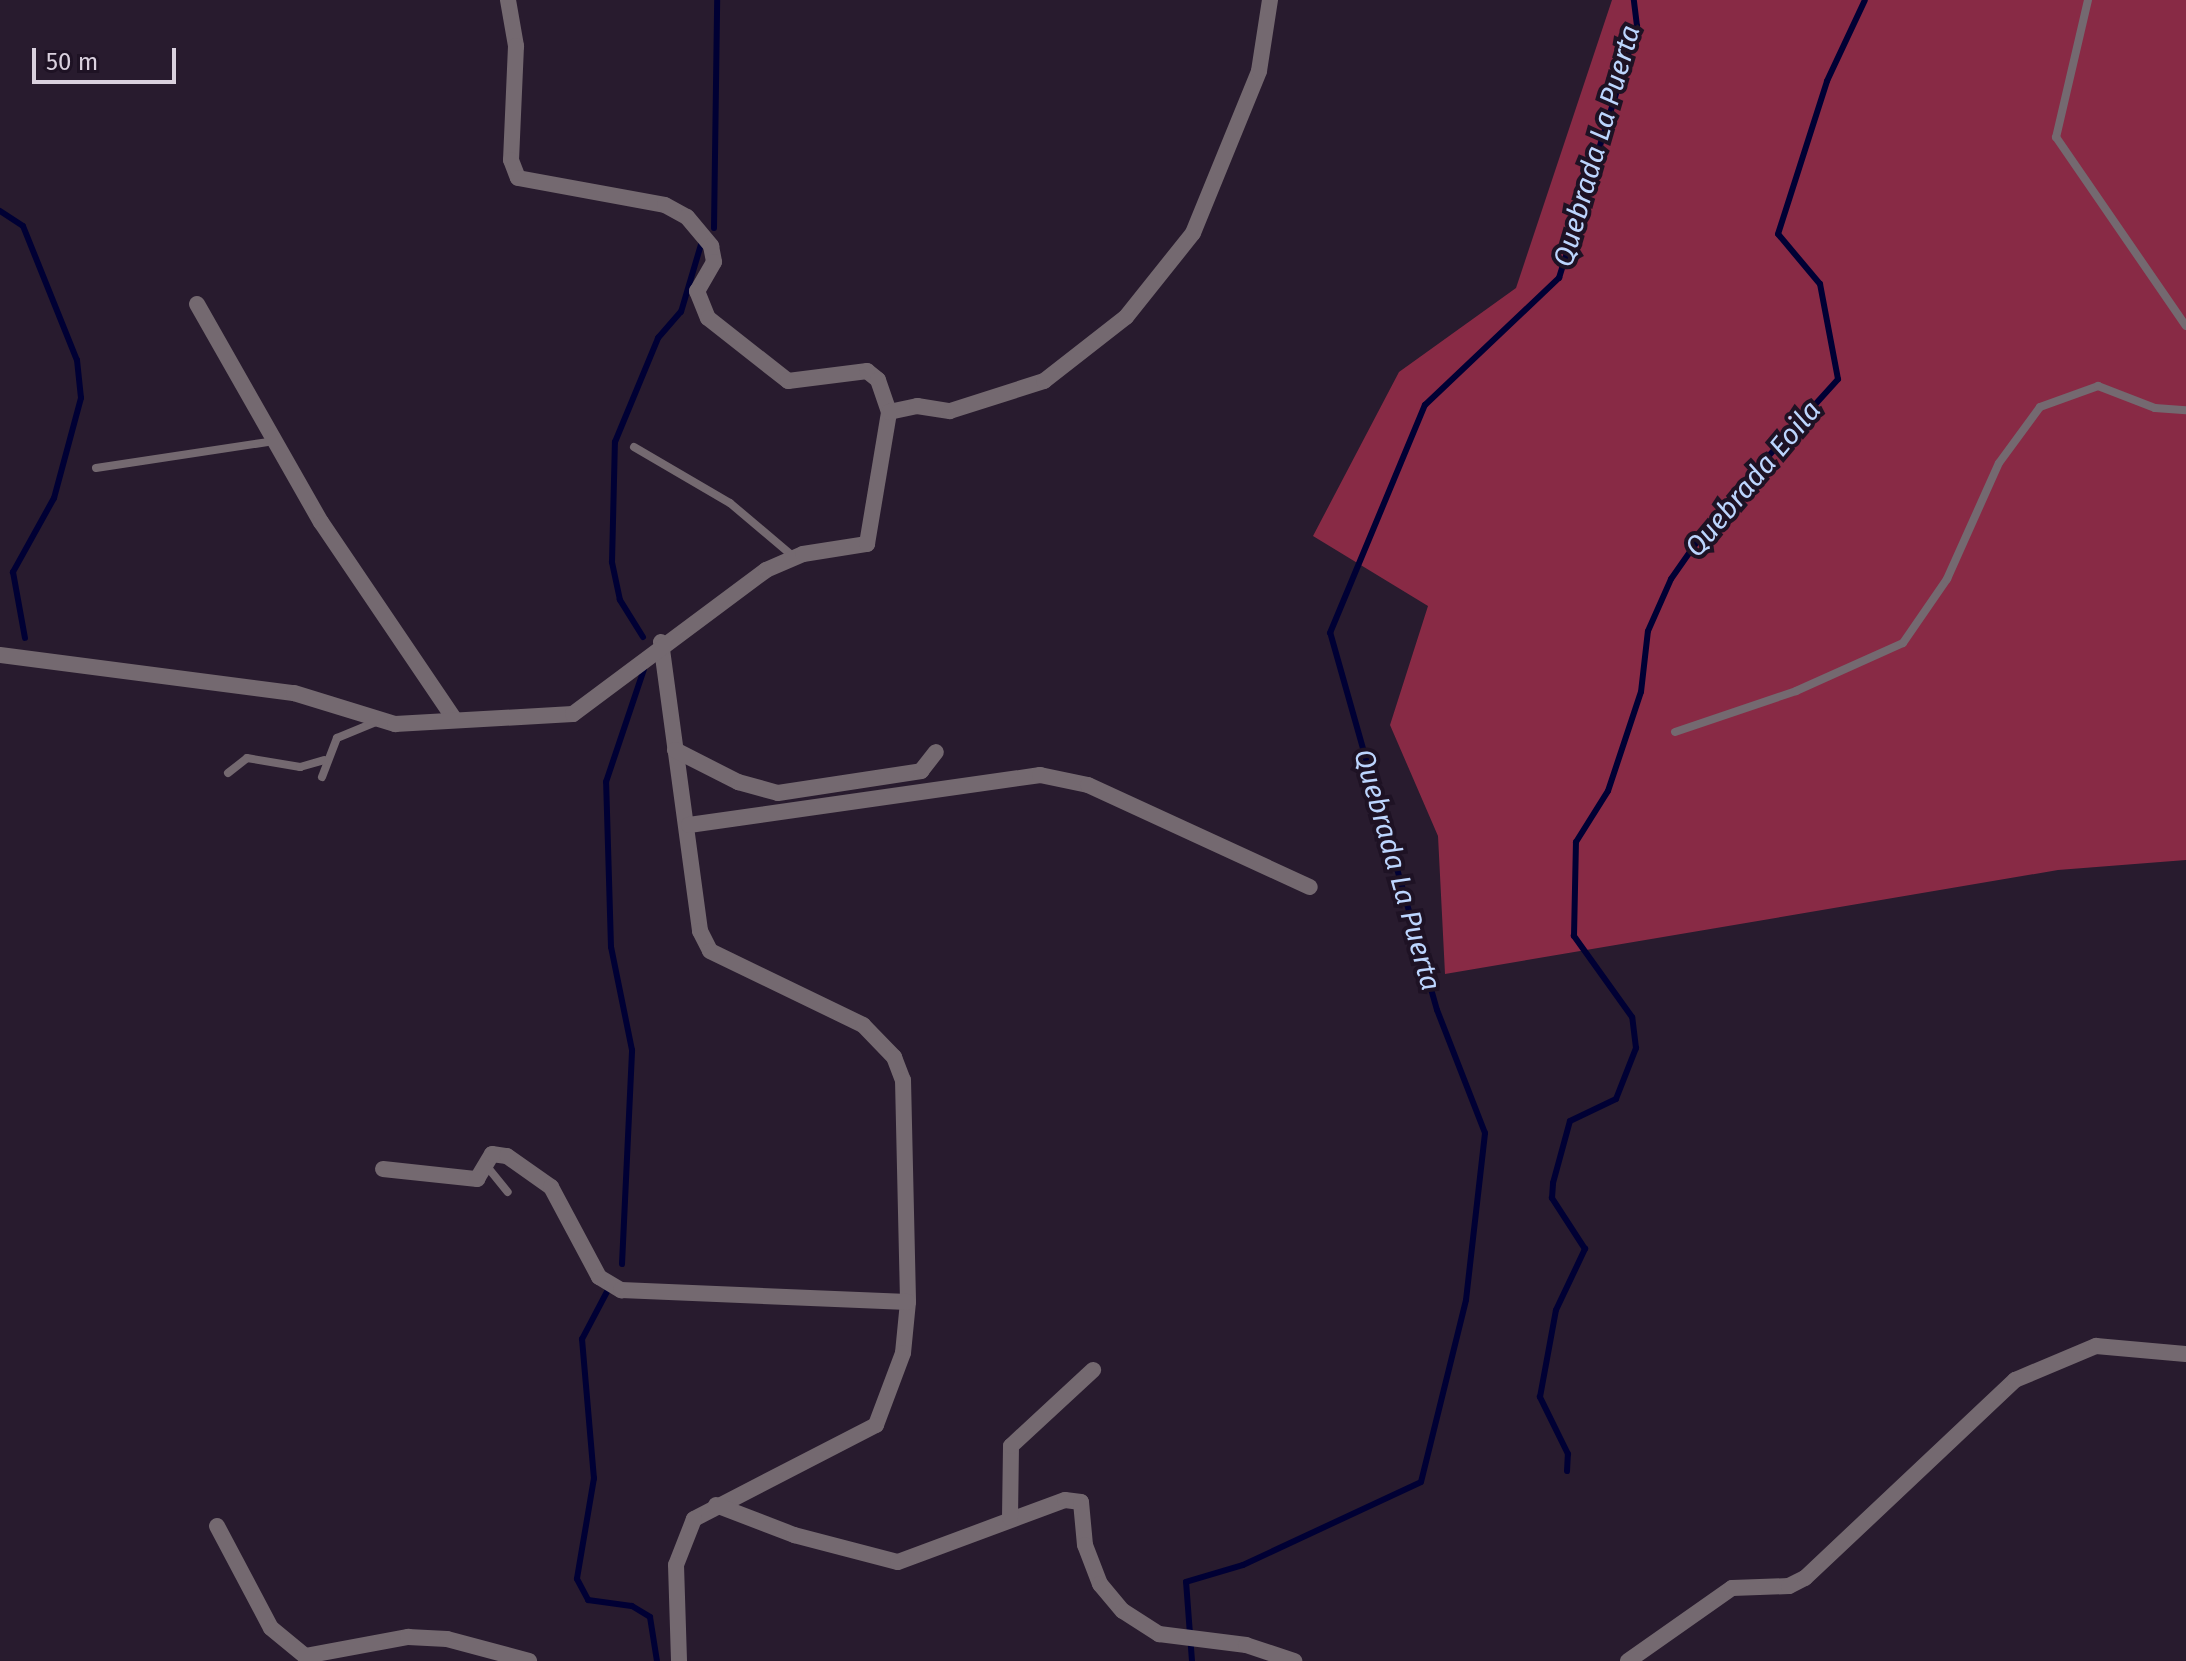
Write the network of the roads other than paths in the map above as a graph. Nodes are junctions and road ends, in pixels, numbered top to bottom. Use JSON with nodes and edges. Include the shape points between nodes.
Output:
{"nodes":[{"id":1,"x":508,"y":0,"type":"edge"},
{"id":2,"x":1270,"y":0,"type":"edge"},
{"id":3,"x":2088,"y":0,"type":"edge"},
{"id":4,"x":197,"y":304,"type":"dead end"},
{"id":5,"x":2186,"y":326,"type":"edge"},
{"id":6,"x":2186,"y":410,"type":"edge"},
{"id":7,"x":889,"y":412,"type":"junction"},
{"id":8,"x":275,"y":441,"type":"junction"},
{"id":9,"x":634,"y":447,"type":"dead end"},
{"id":10,"x":96,"y":468,"type":"dead end"},
{"id":11,"x":795,"y":557,"type":"junction"},
{"id":12,"x":661,"y":642,"type":"junction"},
{"id":13,"x":0,"y":655,"type":"edge"},
{"id":14,"x":455,"y":720,"type":"junction"},
{"id":15,"x":380,"y":721,"type":"junction"},
{"id":16,"x":1675,"y":732,"type":"dead end"},
{"id":17,"x":675,"y":750,"type":"junction"},
{"id":18,"x":936,"y":752,"type":"dead end"},
{"id":19,"x":324,"y":760,"type":"junction"},
{"id":20,"x":228,"y":773,"type":"dead end"},
{"id":21,"x":322,"y":777,"type":"dead end"},
{"id":22,"x":689,"y":825,"type":"junction"},
{"id":23,"x":1310,"y":887,"type":"dead end"},
{"id":24,"x":485,"y":1164,"type":"junction"},
{"id":25,"x":383,"y":1169,"type":"dead end"},
{"id":26,"x":508,"y":1192,"type":"dead end"},
{"id":27,"x":908,"y":1302,"type":"junction"},
{"id":28,"x":2186,"y":1354,"type":"edge"},
{"id":29,"x":1093,"y":1370,"type":"dead end"},
{"id":30,"x":716,"y":1505,"type":"junction"},
{"id":31,"x":1010,"y":1518,"type":"junction"},
{"id":32,"x":217,"y":1526,"type":"dead end"},
{"id":33,"x":529,"y":1661,"type":"edge"},
{"id":34,"x":679,"y":1661,"type":"edge"},
{"id":35,"x":1294,"y":1661,"type":"edge"},
{"id":36,"x":1628,"y":1661,"type":"edge"}],
"edges":[{"from":1,"to":7,"type":"street","via":[[516,46],[511,160],[518,178],[665,205],[687,217],[711,246],[714,262],[697,291],[708,318],[788,381],[867,371],[878,380]]},
{"from":2,"to":7,"type":"street","via":[[1259,71],[1193,233],[1162,279],[1070,368],[1044,381],[950,411],[917,406]]},
{"from":3,"to":5,"type":"lane","via":[[2056,137]]},
{"from":4,"to":8,"type":"street"},
{"from":6,"to":16,"type":"lane","via":[[2155,408],[2098,386],[2040,407],[1999,463],[1947,579],[1903,643]]},
{"from":7,"to":11,"type":"street","via":[[867,544]]},
{"from":8,"to":10,"type":"lane"},
{"from":8,"to":14,"type":"street"},
{"from":9,"to":11,"type":"lane","via":[[730,503]]},
{"from":11,"to":12,"type":"street"},
{"from":12,"to":14,"type":"street","via":[[573,714]]},
{"from":12,"to":17,"type":"street"},
{"from":13,"to":15,"type":"street","via":[[294,693]]},
{"from":14,"to":15,"type":"street"},
{"from":15,"to":19,"type":"lane","via":[[337,738]]},
{"from":17,"to":18,"type":"street","via":[[738,782],[778,793],[921,771]]},
{"from":17,"to":22,"type":"street"},
{"from":19,"to":20,"type":"lane","via":[[300,767],[247,758]]},
{"from":19,"to":21,"type":"lane"},
{"from":22,"to":23,"type":"street","via":[[1040,775],[1088,785]]},
{"from":22,"to":27,"type":"street","via":[[700,931],[710,951],[863,1025],[894,1057],[903,1080]]},
{"from":24,"to":25,"type":"street","via":[[477,1179]]},
{"from":24,"to":26,"type":"lane"},
{"from":24,"to":27,"type":"street","via":[[492,1154],[507,1156],[551,1187],[599,1277],[621,1290]]},
{"from":27,"to":30,"type":"street","via":[[903,1353],[876,1425],[847,1446]]},
{"from":28,"to":36,"type":"street","via":[[2096,1346],[2015,1380],[1805,1578],[1789,1586],[1732,1588]]},
{"from":29,"to":31,"type":"street","via":[[1011,1446]]},
{"from":30,"to":31,"type":"street","via":[[794,1535],[898,1562]]},
{"from":30,"to":34,"type":"street","via":[[694,1519],[679,1553],[672,1620]]},
{"from":31,"to":35,"type":"street","via":[[1065,1500],[1081,1502],[1085,1545],[1100,1584],[1123,1611],[1176,1638],[1259,1647]]},
{"from":32,"to":33,"type":"street","via":[[271,1628],[305,1656],[408,1637],[447,1639]]}]}
